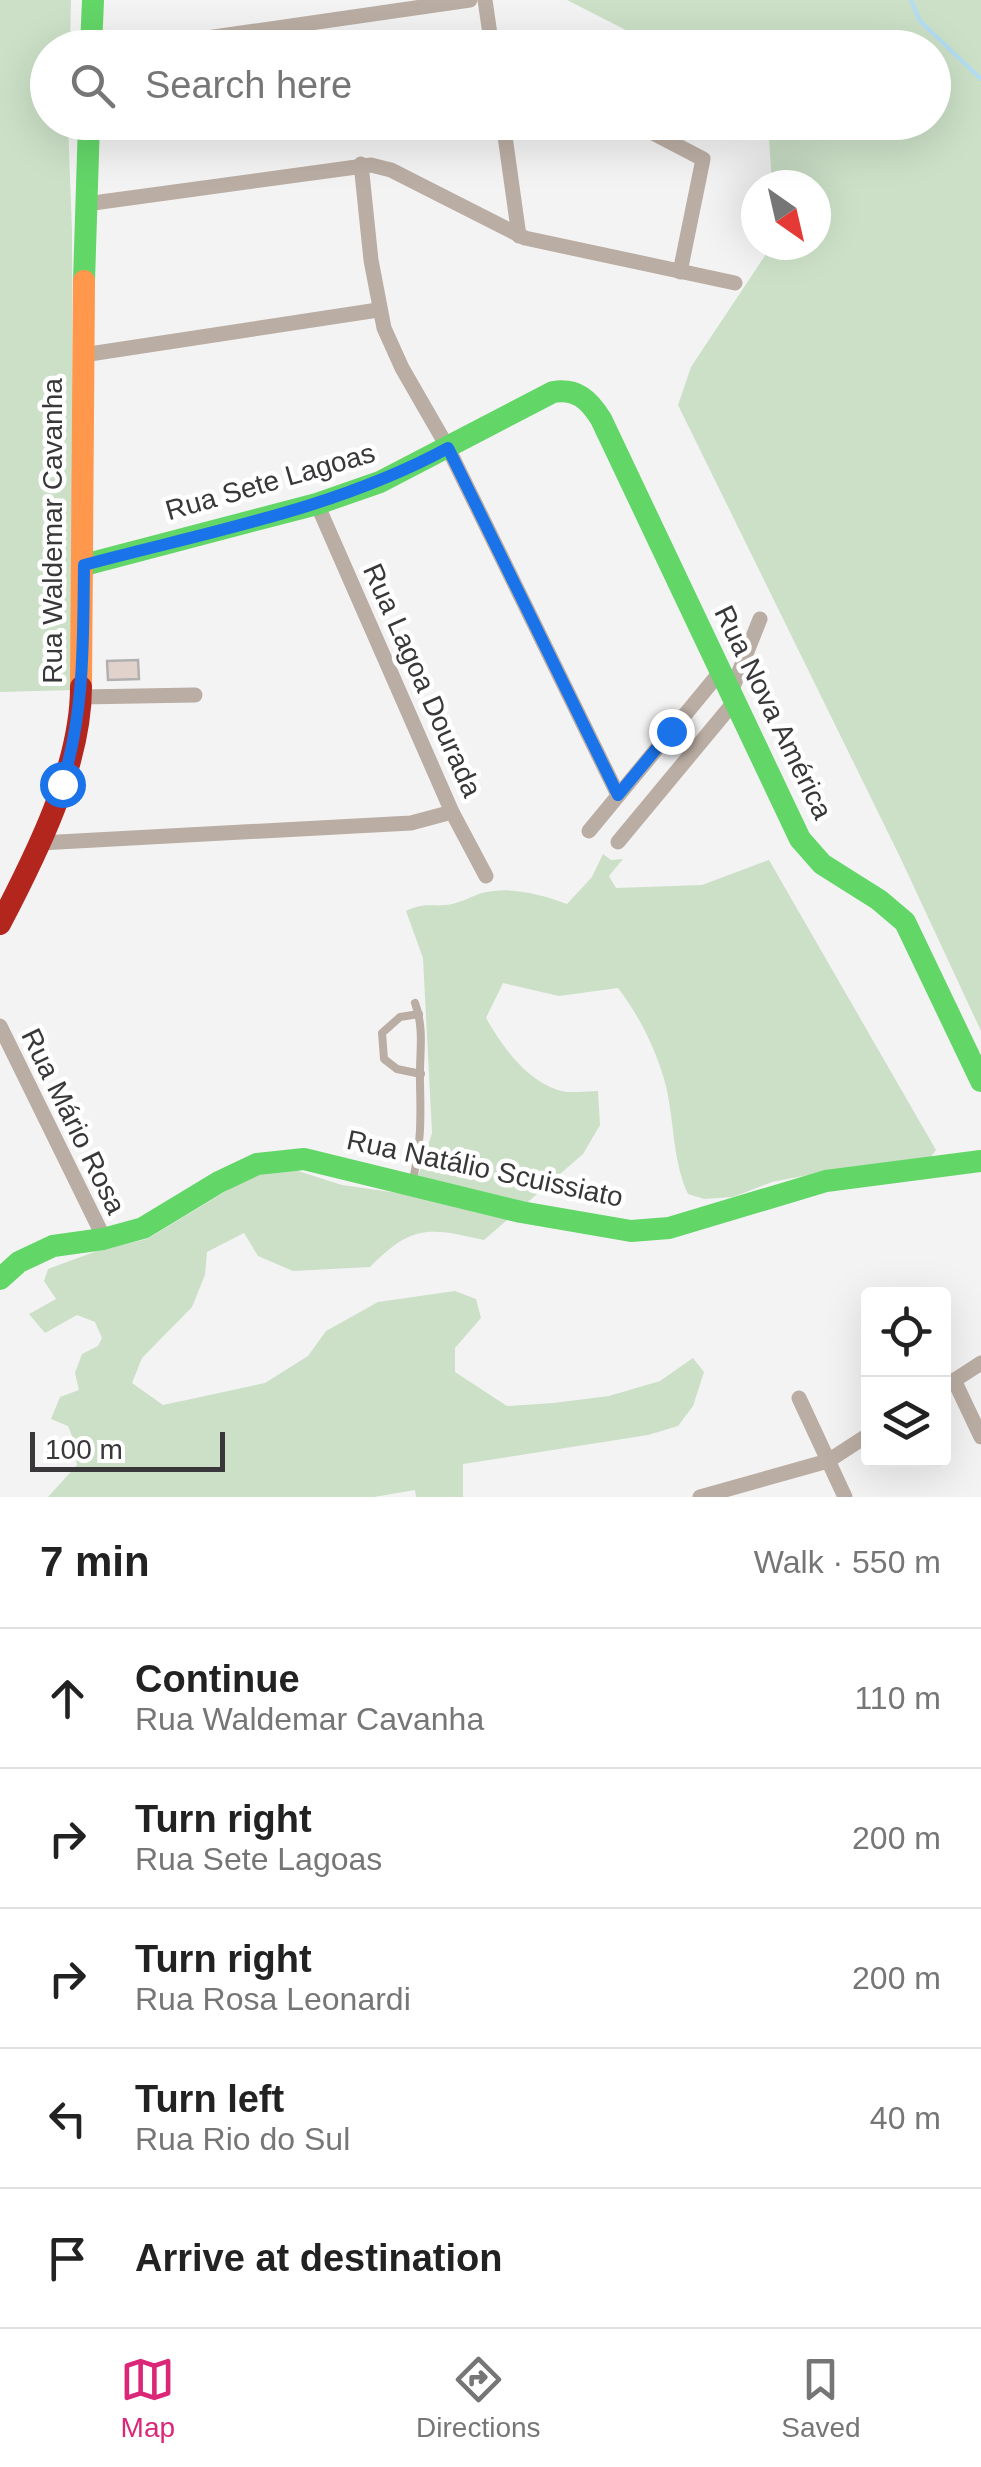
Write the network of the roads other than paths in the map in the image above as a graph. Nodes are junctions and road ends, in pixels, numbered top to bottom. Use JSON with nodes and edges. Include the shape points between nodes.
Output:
{"nodes":[{"id":1,"x":93,"y":0,"type":"edge"},
{"id":2,"x":470,"y":0,"type":"edge"},
{"id":3,"x":486,"y":0,"type":"edge"},
{"id":4,"x":92,"y":30,"type":"edge"},
{"id":5,"x":262,"y":30,"type":"edge"},
{"id":6,"x":490,"y":30,"type":"edge"},
{"id":7,"x":88,"y":140,"type":"edge"},
{"id":8,"x":505,"y":140,"type":"edge"},
{"id":9,"x":666,"y":140,"type":"edge"},
{"id":10,"x":362,"y":164,"type":"junction"},
{"id":11,"x":86,"y":204,"type":"junction"},
{"id":12,"x":518,"y":236,"type":"junction"},
{"id":13,"x":680,"y":272,"type":"junction"},
{"id":14,"x":735,"y":283,"type":"dead end"},
{"id":15,"x":378,"y":310,"type":"junction"},
{"id":16,"x":83,"y":354,"type":"junction"},
{"id":17,"x":574,"y":391,"type":"joint"},
{"id":18,"x":448,"y":448,"type":"junction"},
{"id":19,"x":318,"y":504,"type":"junction"},
{"id":20,"x":84,"y":565,"type":"junction"},
{"id":21,"x":760,"y":619,"type":"dead end"},
{"id":22,"x":729,"y":688,"type":"junction"},
{"id":23,"x":194,"y":695,"type":"dead end"},
{"id":24,"x":81,"y":697,"type":"junction"},
{"id":25,"x":671,"y":731,"type":"junction"},
{"id":26,"x":694,"y":750,"type":"junction"},
{"id":27,"x":618,"y":795,"type":"junction"},
{"id":28,"x":452,"y":812,"type":"junction"},
{"id":29,"x":590,"y":831,"type":"dead end"},
{"id":30,"x":618,"y":842,"type":"dead end"},
{"id":31,"x":40,"y":843,"type":"junction"},
{"id":32,"x":486,"y":876,"type":"dead end"},
{"id":33,"x":0,"y":924,"type":"edge"},
{"id":34,"x":415,"y":1003,"type":"dead end"},
{"id":35,"x":419,"y":1014,"type":"junction"},
{"id":36,"x":0,"y":1026,"type":"edge"},
{"id":37,"x":421,"y":1074,"type":"junction"},
{"id":38,"x":981,"y":1081,"type":"edge"},
{"id":39,"x":981,"y":1160,"type":"edge"},
{"id":40,"x":412,"y":1184,"type":"junction"},
{"id":41,"x":104,"y":1238,"type":"junction"},
{"id":42,"x":0,"y":1279,"type":"edge"},
{"id":43,"x":981,"y":1363,"type":"edge"},
{"id":44,"x":951,"y":1383,"type":"edge"},
{"id":45,"x":951,"y":1387,"type":"edge"},
{"id":46,"x":799,"y":1398,"type":"dead end"},
{"id":47,"x":981,"y":1437,"type":"edge"},
{"id":48,"x":861,"y":1440,"type":"edge"},
{"id":49,"x":828,"y":1461,"type":"junction"},
{"id":50,"x":700,"y":1497,"type":"edge"},
{"id":51,"x":844,"y":1497,"type":"edge"}],
"edges":[{"from":1,"to":4,"type":"street"},
{"from":2,"to":5,"type":"street"},
{"from":3,"to":6,"type":"street"},
{"from":7,"to":11,"type":"street","name":"Rua Waldemar Cavanha"},
{"from":8,"to":12,"type":"street"},
{"from":9,"to":13,"type":"street","via":[[703,160]]},
{"from":10,"to":11,"type":"street"},
{"from":10,"to":12,"type":"street","via":[[391,170]]},
{"from":10,"to":15,"type":"street"},
{"from":11,"to":16,"type":"street","name":"Rua Waldemar Cavanha"},
{"from":12,"to":13,"type":"street"},
{"from":13,"to":14,"type":"street"},
{"from":15,"to":16,"type":"street"},
{"from":15,"to":18,"type":"street"},
{"from":16,"to":20,"type":"street","name":"Rua Waldemar Cavanha"},
{"from":17,"to":18,"type":"street","name":"Rua Sete Lagoas","via":[[552,392]]},
{"from":17,"to":22,"type":"street","name":"Rua Nova América","via":[[601,419]]},
{"from":18,"to":19,"type":"street","name":"Rua Sete Lagoas"},
{"from":18,"to":27,"type":"street"},
{"from":19,"to":20,"type":"street","name":"Rua Sete Lagoas"},
{"from":19,"to":28,"type":"street","name":"Rua Lagoa Dourada"},
{"from":20,"to":24,"type":"street","name":"Rua Waldemar Cavanha"},
{"from":21,"to":22,"type":"street"},
{"from":22,"to":25,"type":"street"},
{"from":22,"to":26,"type":"street"},
{"from":22,"to":38,"type":"street","name":"Rua Nova América","via":[[806,850],[905,922]]},
{"from":23,"to":24,"type":"street"},
{"from":24,"to":31,"type":"street","name":"Rua Waldemar Cavanha","via":[[71,757]]},
{"from":25,"to":26,"type":"street"},
{"from":25,"to":27,"type":"street"},
{"from":26,"to":30,"type":"street"},
{"from":27,"to":29,"type":"street"},
{"from":28,"to":31,"type":"street","via":[[411,823]]},
{"from":28,"to":32,"type":"street","name":"Rua Lagoa Dourada"},
{"from":31,"to":33,"type":"street","name":"Rua Waldemar Cavanha"},
{"from":34,"to":35,"type":"lane"},
{"from":35,"to":37,"type":"lane"},
{"from":35,"to":37,"type":"lane","via":[[400,1016],[382,1033],[384,1058]]},
{"from":36,"to":41,"type":"street","name":"Rua Mário Rosa"},
{"from":37,"to":40,"type":"lane","via":[[424,1110]]},
{"from":39,"to":40,"type":"street","name":"Rua Natálio Scuissiato","via":[[826,1181],[650,1230],[536,1215]]},
{"from":40,"to":41,"type":"street","name":"Rua Natálio Scuissiato","via":[[304,1160],[262,1160],[155,1222]]},
{"from":41,"to":42,"type":"street","name":"Rua Natálio Scuissiato","via":[[36,1250]]},
{"from":43,"to":44,"type":"street"},
{"from":45,"to":47,"type":"street"},
{"from":46,"to":49,"type":"street"},
{"from":48,"to":49,"type":"street"},
{"from":49,"to":50,"type":"street"},
{"from":49,"to":51,"type":"street"}]}
